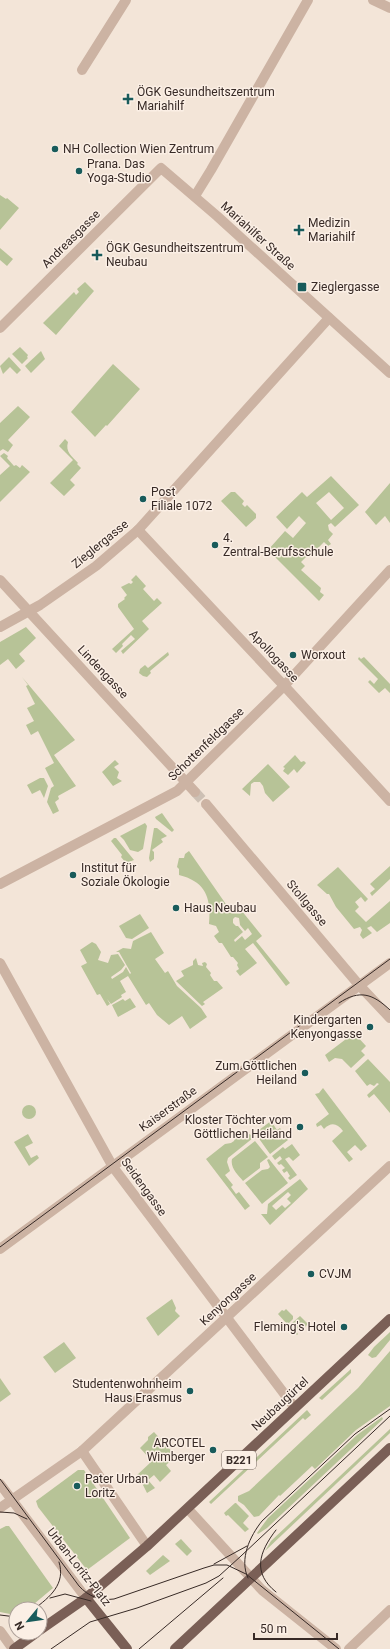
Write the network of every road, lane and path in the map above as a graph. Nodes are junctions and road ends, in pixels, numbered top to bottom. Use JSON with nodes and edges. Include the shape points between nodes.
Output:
{"nodes":[{"id":1,"x":126,"y":0,"type":"edge"},
{"id":2,"x":308,"y":0,"type":"edge"},
{"id":3,"x":373,"y":0,"type":"edge"},
{"id":4,"x":390,"y":8,"type":"edge"},
{"id":5,"x":82,"y":70,"type":"dead end"},
{"id":6,"x":161,"y":168,"type":"joint"},
{"id":7,"x":195,"y":196,"type":"junction"},
{"id":8,"x":329,"y":318,"type":"junction"},
{"id":9,"x":0,"y":328,"type":"edge"},
{"id":10,"x":390,"y":373,"type":"edge"},
{"id":11,"x":138,"y":530,"type":"junction"},
{"id":12,"x":390,"y":570,"type":"edge"},
{"id":13,"x":0,"y":580,"type":"edge"},
{"id":14,"x":29,"y":611,"type":"junction"},
{"id":15,"x":0,"y":627,"type":"edge"},
{"id":16,"x":284,"y":686,"type":"junction"},
{"id":17,"x":187,"y":782,"type":"junction"},
{"id":18,"x":195,"y":792,"type":"tunnel mouth"},
{"id":19,"x":390,"y":801,"type":"edge"},
{"id":20,"x":206,"y":804,"type":"tunnel mouth"},
{"id":21,"x":0,"y":884,"type":"edge"},
{"id":22,"x":0,"y":963,"type":"edge"},
{"id":23,"x":390,"y":963,"type":"edge"},
{"id":24,"x":359,"y":985,"type":"junction"},
{"id":25,"x":390,"y":1018,"type":"edge"},
{"id":26,"x":113,"y":1166,"type":"junction"},
{"id":27,"x":390,"y":1166,"type":"edge"},
{"id":28,"x":0,"y":1249,"type":"edge"},
{"id":29,"x":226,"y":1319,"type":"junction"},
{"id":30,"x":390,"y":1319,"type":"edge"},
{"id":31,"x":295,"y":1408,"type":"junction"},
{"id":32,"x":390,"y":1448,"type":"edge"},
{"id":33,"x":82,"y":1451,"type":"junction"},
{"id":34,"x":0,"y":1484,"type":"edge"},
{"id":35,"x":11,"y":1500,"type":"junction"},
{"id":36,"x":0,"y":1508,"type":"edge"},
{"id":37,"x":188,"y":1509,"type":"junction"},
{"id":38,"x":147,"y":1546,"type":"junction"},
{"id":39,"x":252,"y":1578,"type":"junction"},
{"id":40,"x":86,"y":1598,"type":"junction"},
{"id":41,"x":390,"y":1610,"type":"edge"},
{"id":42,"x":48,"y":1624,"type":"edge"},
{"id":43,"x":0,"y":1631,"type":"edge"},
{"id":44,"x":24,"y":1641,"type":"edge"},
{"id":45,"x":13,"y":1649,"type":"edge"},
{"id":46,"x":127,"y":1649,"type":"edge"},
{"id":47,"x":175,"y":1649,"type":"edge"},
{"id":48,"x":336,"y":1649,"type":"edge"},
{"id":49,"x":349,"y":1649,"type":"edge"}],
"edges":[{"from":1,"to":5,"type":"street"},
{"from":2,"to":7,"type":"street"},
{"from":3,"to":4,"type":"street"},
{"from":6,"to":7,"type":"street","name":"Mariahilfer Straße"},
{"from":6,"to":9,"type":"street","name":"Andreasgasse"},
{"from":7,"to":8,"type":"street","name":"Mariahilfer Straße"},
{"from":8,"to":10,"type":"street","name":"Mariahilfer Straße"},
{"from":8,"to":11,"type":"street","name":"Zieglergasse"},
{"from":11,"to":14,"type":"street","name":"Zieglergasse","via":[[96,566]]},
{"from":11,"to":16,"type":"street","name":"Apollogasse"},
{"from":12,"to":16,"type":"street","name":"Schottenfeldgasse"},
{"from":13,"to":14,"type":"street","name":"Lindengasse"},
{"from":14,"to":15,"type":"street","name":"Zieglergasse"},
{"from":14,"to":17,"type":"street","name":"Lindengasse"},
{"from":16,"to":17,"type":"street","name":"Schottenfeldgasse"},
{"from":16,"to":19,"type":"street","name":"Apollogasse"},
{"from":17,"to":18,"type":"street"},
{"from":17,"to":21,"type":"street","name":"Schottenfeldgasse","via":[[173,793]]},
{"from":20,"to":24,"type":"street","name":"Stollgasse"},
{"from":22,"to":26,"type":"street","name":"Seidengasse"},
{"from":23,"to":24,"type":"street","name":"Kaiserstraße"},
{"from":24,"to":25,"type":"street","name":"Stollgasse"},
{"from":24,"to":26,"type":"street","name":"Kaiserstraße"},
{"from":26,"to":28,"type":"street","name":"Kaiserstraße"},
{"from":26,"to":29,"type":"street","name":"Seidengasse"},
{"from":27,"to":29,"type":"street","name":"Kenyongasse"},
{"from":29,"to":31,"type":"street","name":"Seidengasse"},
{"from":29,"to":33,"type":"street","name":"Kenyongasse"},
{"from":30,"to":31,"type":"main road","name":"Neubaugürtel","number":"B221"},
{"from":31,"to":37,"type":"main road","name":"Neubaugürtel","number":"B221"},
{"from":32,"to":39,"type":"main road"},
{"from":33,"to":35,"type":"street"},
{"from":33,"to":38,"type":"street"},
{"from":34,"to":35,"type":"street","name":"Urban-Loritz-Platz"},
{"from":35,"to":36,"type":"street"},
{"from":35,"to":40,"type":"street","name":"Urban-Loritz-Platz"},
{"from":37,"to":38,"type":"main road","name":"Neubaugürtel","number":"B221"},
{"from":37,"to":39,"type":"street"},
{"from":38,"to":40,"type":"main road","name":"Neubaugürtel","number":"B221"},
{"from":39,"to":47,"type":"main road"},
{"from":39,"to":48,"type":"street","via":[[262,1590]]},
{"from":40,"to":42,"type":"main road","name":"Neubaugürtel","number":"B221"},
{"from":40,"to":46,"type":"main road","name":"Urban-Loritz-Platz"},
{"from":41,"to":49,"type":"street"},
{"from":43,"to":45,"type":"street"},
{"from":44,"to":45,"type":"main road"}]}
